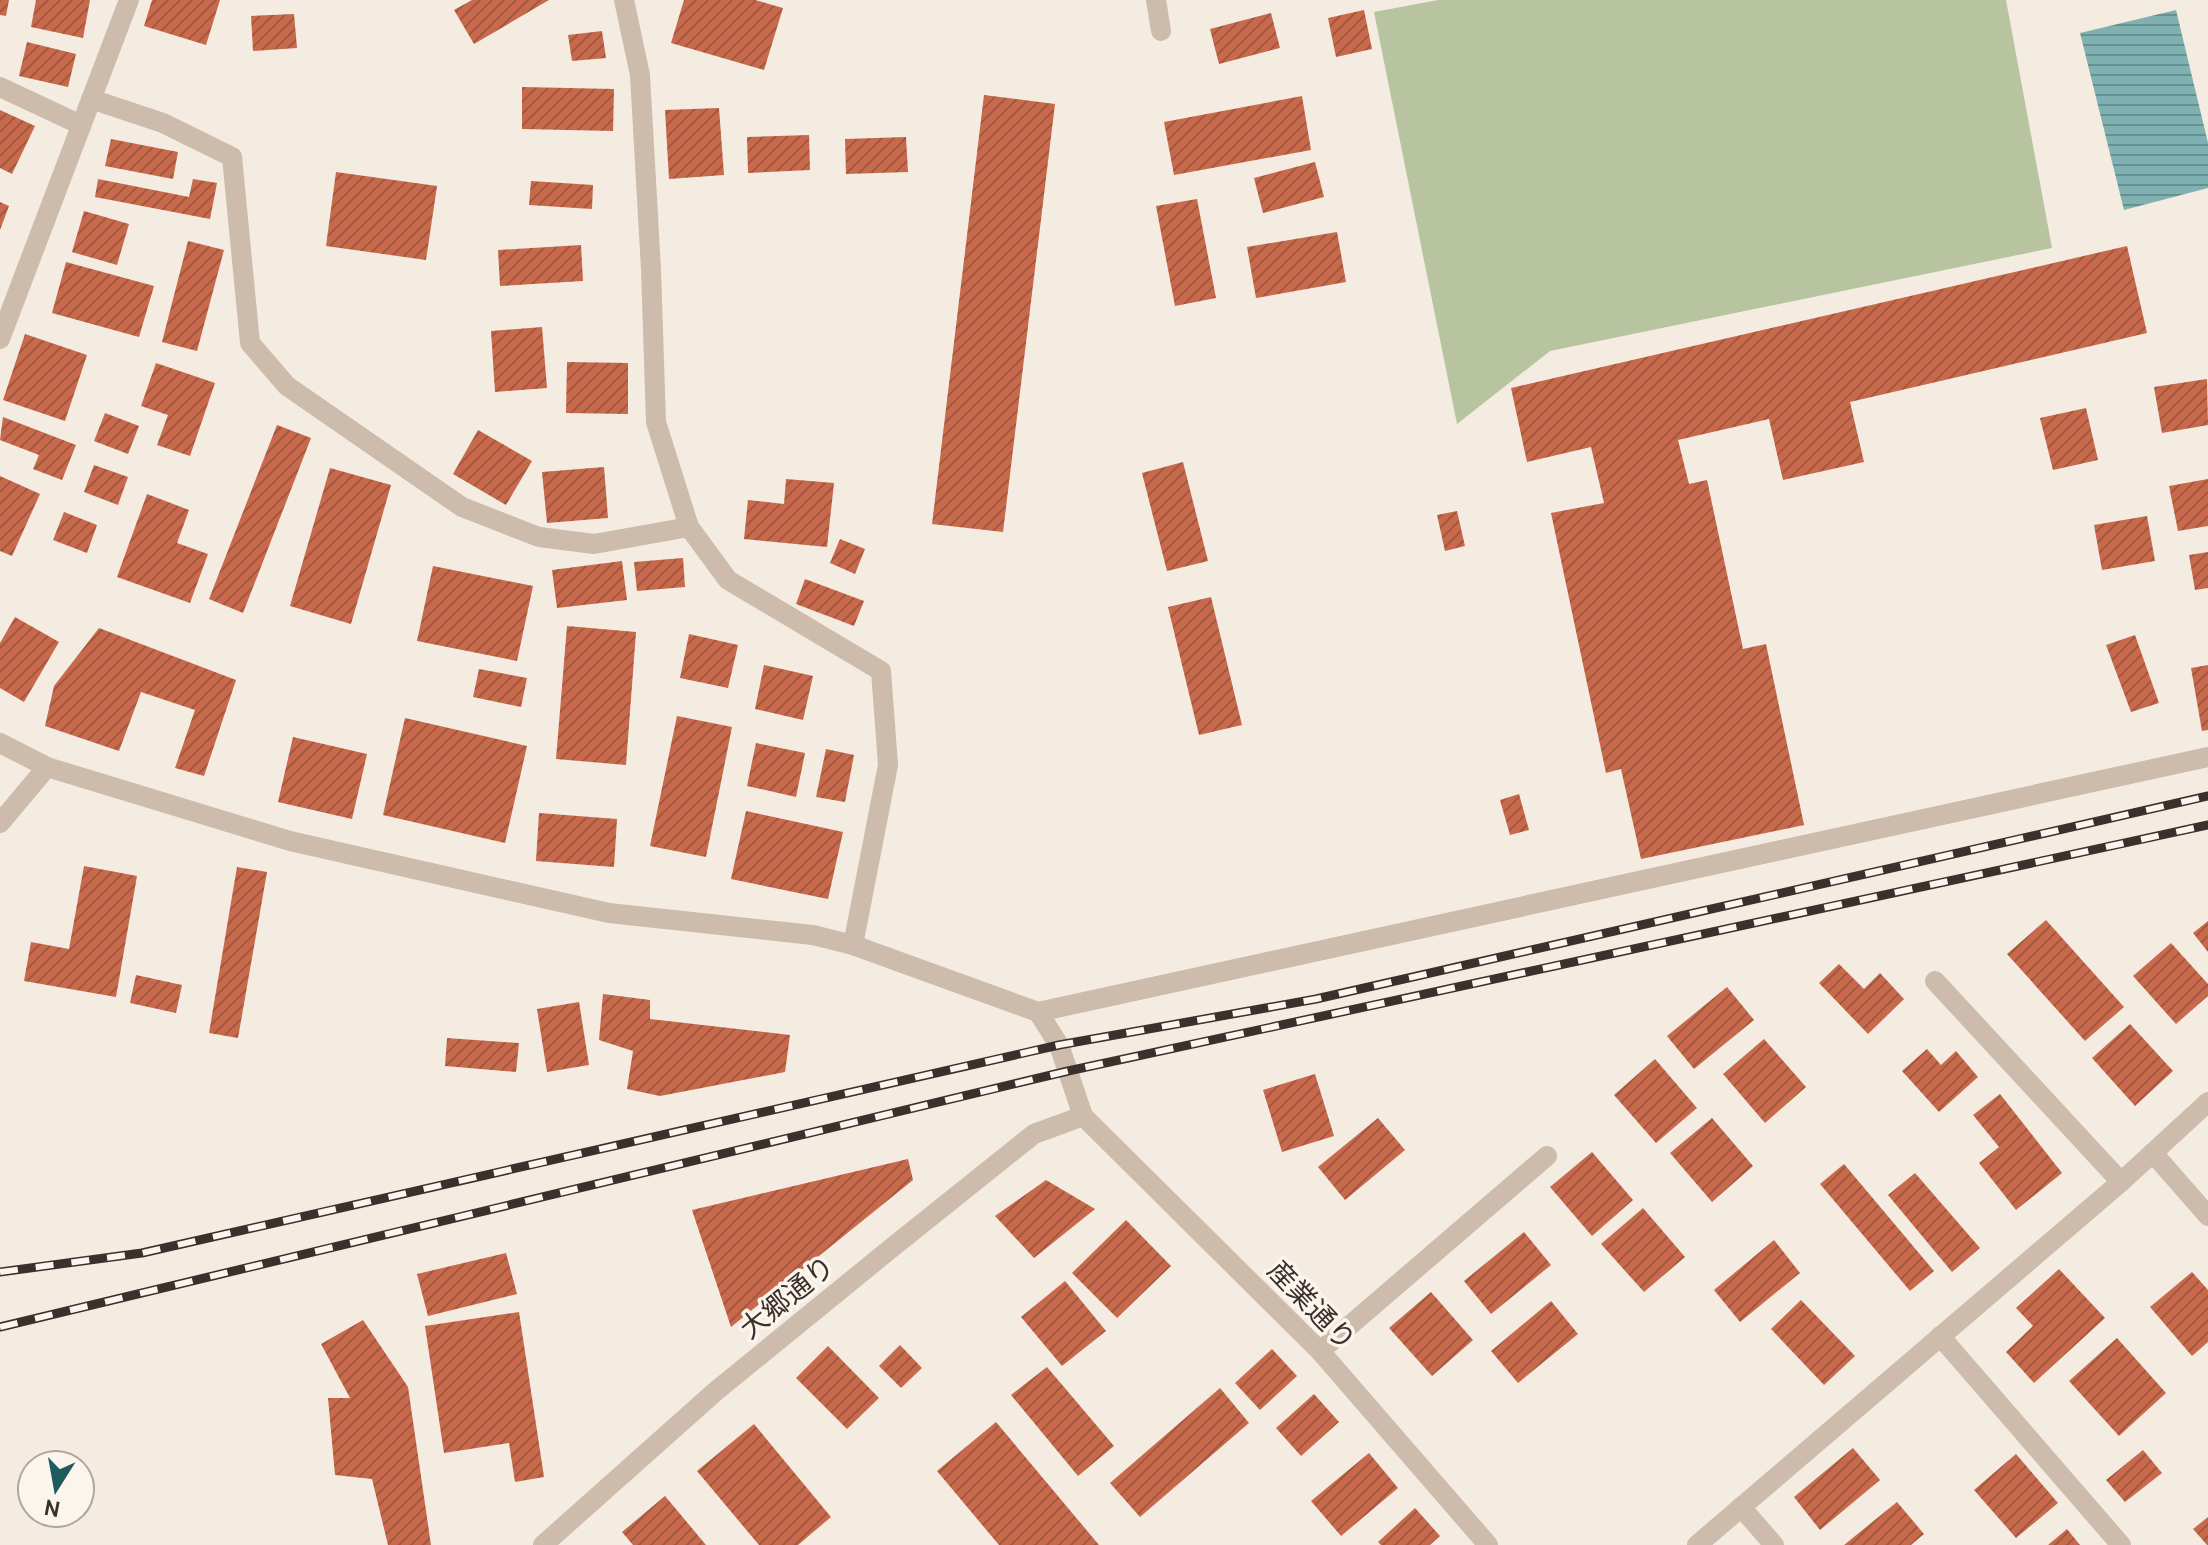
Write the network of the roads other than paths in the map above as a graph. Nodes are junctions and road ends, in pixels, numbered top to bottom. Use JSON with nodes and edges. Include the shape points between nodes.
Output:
{"nodes":[{"id":1,"x":129,"y":0,"type":"edge"},
{"id":2,"x":624,"y":0,"type":"edge"},
{"id":3,"x":1156,"y":0,"type":"edge"},
{"id":4,"x":1161,"y":31,"type":"dead end"},
{"id":5,"x":0,"y":87,"type":"edge"},
{"id":6,"x":91,"y":99,"type":"junction"},
{"id":7,"x":81,"y":125,"type":"junction"},
{"id":8,"x":0,"y":339,"type":"edge"},
{"id":9,"x":689,"y":527,"type":"junction"},
{"id":10,"x":0,"y":743,"type":"edge"},
{"id":11,"x":2208,"y":757,"type":"edge"},
{"id":12,"x":47,"y":767,"type":"junction"},
{"id":13,"x":0,"y":823,"type":"edge"},
{"id":14,"x":853,"y":945,"type":"junction"},
{"id":15,"x":1935,"y":981,"type":"dead end"},
{"id":16,"x":1038,"y":1012,"type":"junction"},
{"id":17,"x":2208,"y":1102,"type":"edge"},
{"id":18,"x":1083,"y":1116,"type":"junction"},
{"id":19,"x":2153,"y":1153,"type":"junction"},
{"id":20,"x":1547,"y":1156,"type":"dead end"},
{"id":21,"x":2121,"y":1182,"type":"junction"},
{"id":22,"x":2208,"y":1216,"type":"edge"},
{"id":23,"x":1940,"y":1336,"type":"junction"},
{"id":24,"x":1320,"y":1351,"type":"junction"},
{"id":25,"x":1741,"y":1507,"type":"junction"},
{"id":26,"x":1483,"y":1543,"type":"edge"},
{"id":27,"x":543,"y":1545,"type":"edge"},
{"id":28,"x":1697,"y":1545,"type":"edge"},
{"id":29,"x":1774,"y":1545,"type":"edge"},
{"id":30,"x":2121,"y":1545,"type":"edge"}],
"edges":[{"from":1,"to":6,"type":"street"},
{"from":2,"to":9,"type":"street","via":[[640,75],[656,422]]},
{"from":3,"to":4,"type":"street"},
{"from":5,"to":7,"type":"street"},
{"from":6,"to":7,"type":"street"},
{"from":6,"to":9,"type":"street","via":[[163,123],[232,157],[250,343],[287,386],[462,507],[539,537],[594,544]]},
{"from":7,"to":8,"type":"street"},
{"from":9,"to":14,"type":"street","via":[[728,580],[881,671],[888,765]]},
{"from":10,"to":12,"type":"street"},
{"from":11,"to":16,"type":"street"},
{"from":12,"to":13,"type":"street"},
{"from":12,"to":14,"type":"street","via":[[290,841],[609,913],[813,935]]},
{"from":14,"to":16,"type":"street"},
{"from":15,"to":21,"type":"street"},
{"from":16,"to":18,"type":"street","via":[[1059,1045]]},
{"from":17,"to":19,"type":"street"},
{"from":18,"to":24,"type":"street","name":"産業通り"},
{"from":18,"to":27,"type":"street","name":"大郷通り","via":[[1034,1134],[716,1391]]},
{"from":19,"to":21,"type":"street"},
{"from":19,"to":22,"type":"street"},
{"from":20,"to":24,"type":"street"},
{"from":21,"to":23,"type":"street"},
{"from":23,"to":25,"type":"street"},
{"from":23,"to":30,"type":"street"},
{"from":24,"to":26,"type":"street","name":"産業通り"},
{"from":25,"to":28,"type":"street"},
{"from":25,"to":29,"type":"street"}]}
